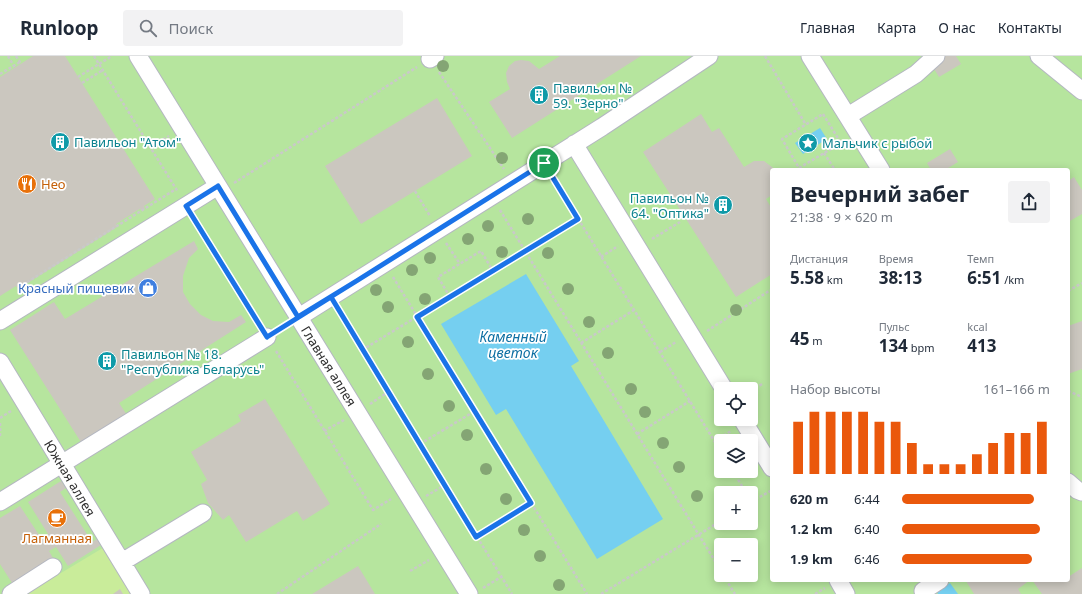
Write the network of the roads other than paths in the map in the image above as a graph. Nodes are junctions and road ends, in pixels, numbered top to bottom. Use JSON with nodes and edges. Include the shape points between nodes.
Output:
{"nodes":[{"id":1,"x":138,"y":56,"type":"edge"},
{"id":2,"x":709,"y":56,"type":"edge"},
{"id":3,"x":810,"y":56,"type":"edge"},
{"id":4,"x":936,"y":56,"type":"edge"},
{"id":5,"x":1039,"y":56,"type":"edge"},
{"id":6,"x":1082,"y":91,"type":"edge"},
{"id":7,"x":848,"y":116,"type":"junction"},
{"id":8,"x":574,"y":144,"type":"junction"},
{"id":9,"x":880,"y":168,"type":"edge"},
{"id":10,"x":220,"y":189,"type":"junction"},
{"id":11,"x":298,"y":317,"type":"junction"},
{"id":12,"x":0,"y":321,"type":"edge"},
{"id":13,"x":267,"y":337,"type":"road end"},
{"id":14,"x":0,"y":362,"type":"edge"},
{"id":15,"x":720,"y":382,"type":"edge"},
{"id":16,"x":746,"y":426,"type":"edge"},
{"id":17,"x":61,"y":464,"type":"junction"},
{"id":18,"x":770,"y":465,"type":"edge"},
{"id":19,"x":0,"y":502,"type":"edge"},
{"id":20,"x":203,"y":513,"type":"dead end"},
{"id":21,"x":122,"y":562,"type":"junction"},
{"id":22,"x":53,"y":566,"type":"dead end"},
{"id":23,"x":839,"y":582,"type":"edge"},
{"id":24,"x":937,"y":582,"type":"edge"},
{"id":25,"x":923,"y":591,"type":"dead end"},
{"id":26,"x":474,"y":592,"type":"edge"},
{"id":27,"x":11,"y":594,"type":"edge"},
{"id":28,"x":141,"y":594,"type":"edge"},
{"id":29,"x":846,"y":594,"type":"edge"}],
"edges":[{"from":1,"to":10,"type":"lane","name":"Главная аллея"},
{"from":2,"to":8,"type":"lane"},
{"from":3,"to":7,"type":"lane"},
{"from":4,"to":7,"type":"lane","via":[[916,74]]},
{"from":5,"to":6,"type":"lane"},
{"from":7,"to":9,"type":"lane"},
{"from":8,"to":11,"type":"lane"},
{"from":8,"to":15,"type":"lane"},
{"from":10,"to":11,"type":"lane","name":"Главная аллея"},
{"from":10,"to":12,"type":"lane","via":[[186,206]]},
{"from":11,"to":26,"type":"lane","name":"Главная аллея","via":[[443,551]]},
{"from":13,"to":17,"type":"lane"},
{"from":14,"to":17,"type":"lane","name":"Южная аллея"},
{"from":16,"to":18,"type":"lane"},
{"from":17,"to":19,"type":"lane"},
{"from":17,"to":21,"type":"lane","name":"Южная аллея"},
{"from":20,"to":21,"type":"lane"},
{"from":21,"to":28,"type":"lane","name":"Южная аллея"},
{"from":22,"to":27,"type":"lane"},
{"from":23,"to":29,"type":"lane"},
{"from":24,"to":25,"type":"lane"}]}
